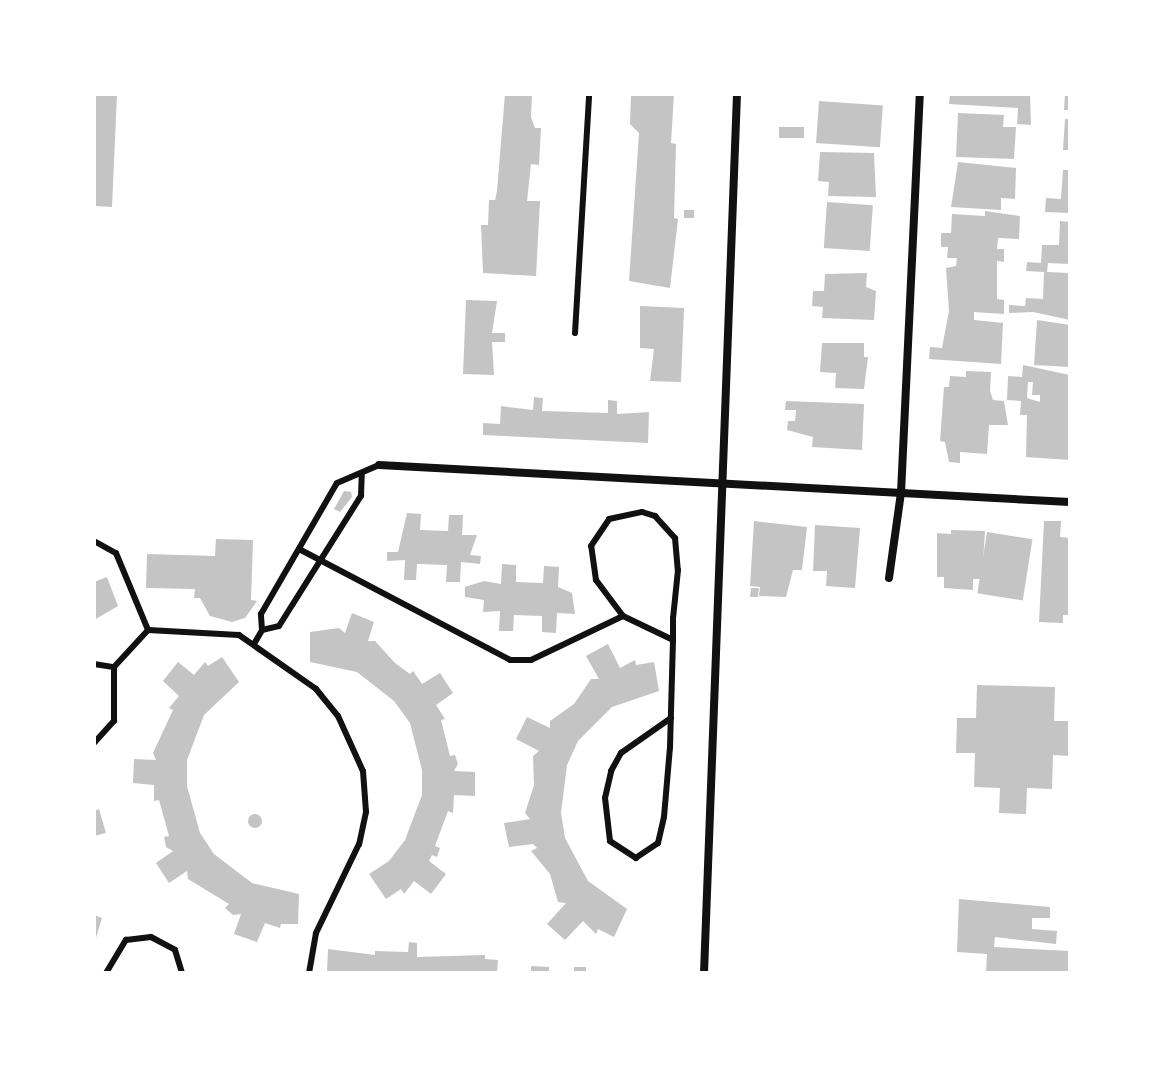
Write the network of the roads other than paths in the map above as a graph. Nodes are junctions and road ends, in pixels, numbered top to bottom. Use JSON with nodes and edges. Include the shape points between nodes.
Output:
{"nodes":[{"id":1,"x":589,"y":94,"type":"edge"},
{"id":2,"x":737,"y":94,"type":"edge"},
{"id":3,"x":920,"y":94,"type":"edge"},
{"id":4,"x":575,"y":333,"type":"dead end"},
{"id":5,"x":379,"y":465,"type":"joint"},
{"id":6,"x":362,"y":473,"type":"junction"},
{"id":7,"x":722,"y":486,"type":"junction"},
{"id":8,"x":901,"y":493,"type":"junction"},
{"id":9,"x":1070,"y":502,"type":"edge"},
{"id":10,"x":94,"y":541,"type":"edge"},
{"id":11,"x":299,"y":549,"type":"junction"},
{"id":12,"x":320,"y":561,"type":"junction"},
{"id":13,"x":889,"y":578,"type":"dead end"},
{"id":14,"x":623,"y":616,"type":"junction"},
{"id":15,"x":148,"y":630,"type":"junction"},
{"id":16,"x":262,"y":630,"type":"junction"},
{"id":17,"x":673,"y":640,"type":"junction"},
{"id":18,"x":254,"y":644,"type":"junction"},
{"id":19,"x":94,"y":664,"type":"edge"},
{"id":20,"x":114,"y":667,"type":"junction"},
{"id":21,"x":671,"y":718,"type":"junction"},
{"id":22,"x":94,"y":743,"type":"edge"},
{"id":23,"x":104,"y":972,"type":"edge"},
{"id":24,"x":182,"y":973,"type":"edge"},
{"id":25,"x":309,"y":973,"type":"edge"},
{"id":26,"x":704,"y":973,"type":"edge"}],
"edges":[{"from":1,"to":4,"type":"lane"},
{"from":2,"to":7,"type":"street"},
{"from":3,"to":8,"type":"street"},
{"from":5,"to":6,"type":"lane"},
{"from":5,"to":7,"type":"street"},
{"from":6,"to":11,"type":"lane","via":[[337,483]]},
{"from":6,"to":12,"type":"lane","via":[[361,496]]},
{"from":7,"to":8,"type":"street"},
{"from":7,"to":26,"type":"street"},
{"from":8,"to":9,"type":"street"},
{"from":8,"to":13,"type":"street"},
{"from":10,"to":15,"type":"lane","via":[[116,553]]},
{"from":11,"to":12,"type":"lane"},
{"from":11,"to":16,"type":"lane","via":[[261,614]]},
{"from":12,"to":14,"type":"lane","via":[[510,660],[531,660]]},
{"from":12,"to":16,"type":"lane","via":[[279,626]]},
{"from":14,"to":17,"type":"lane"},
{"from":14,"to":17,"type":"lane","via":[[596,580],[591,546],[609,519],[642,512],[655,516],[675,538]]},
{"from":15,"to":18,"type":"lane","via":[[239,635]]},
{"from":15,"to":20,"type":"lane"},
{"from":16,"to":18,"type":"lane"},
{"from":17,"to":21,"type":"lane"},
{"from":18,"to":25,"type":"lane","via":[[316,689],[338,716],[363,771],[366,812],[359,844],[316,933]]},
{"from":19,"to":20,"type":"lane"},
{"from":20,"to":22,"type":"lane","via":[[114,721]]},
{"from":21,"to":21,"type":"lane","via":[[658,843],[636,858],[610,841],[605,798],[611,771],[621,753]]},
{"from":23,"to":24,"type":"lane","via":[[126,940],[151,937],[175,950]]}]}
